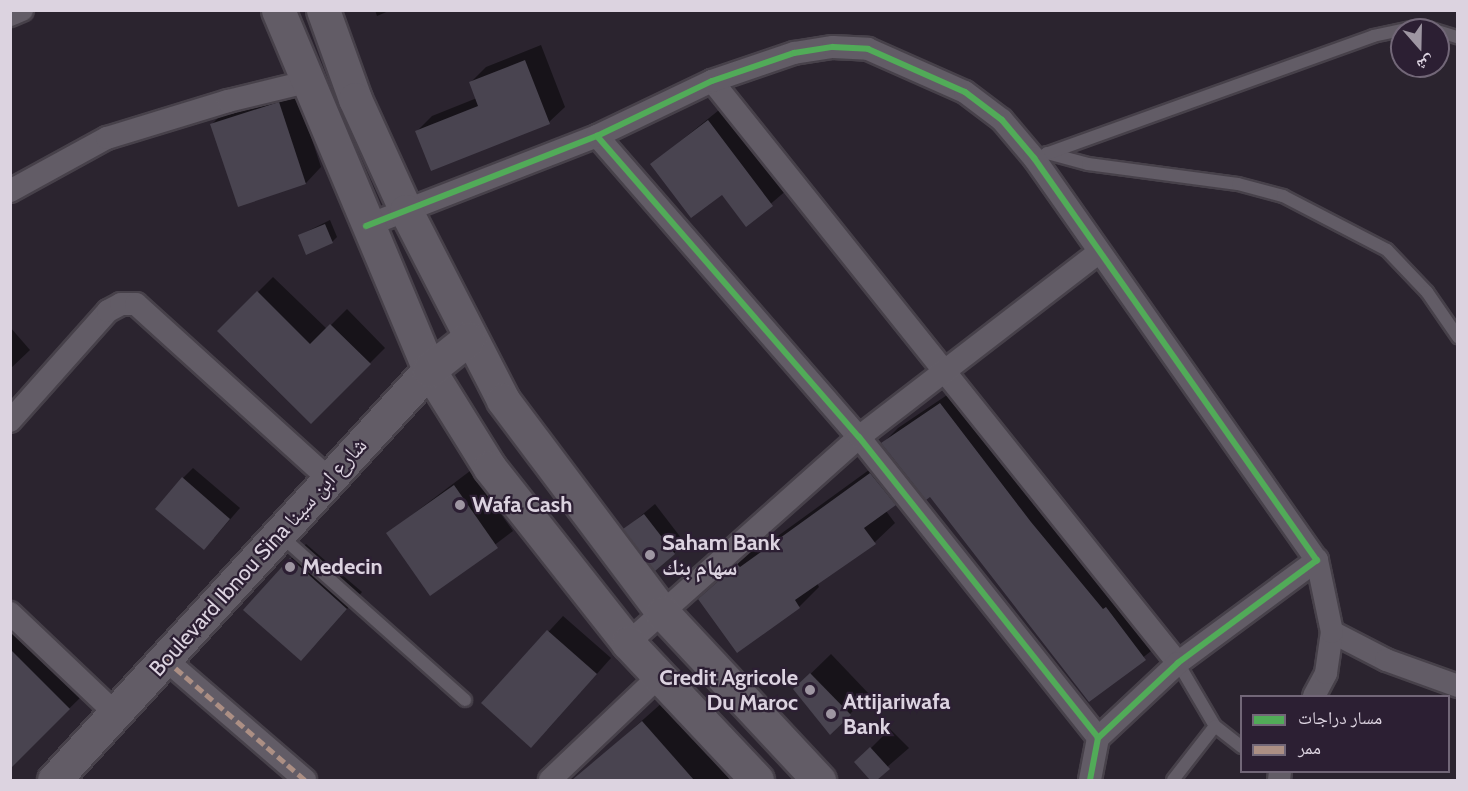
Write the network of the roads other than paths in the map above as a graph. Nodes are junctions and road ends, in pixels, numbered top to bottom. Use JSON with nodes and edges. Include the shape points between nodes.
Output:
{"nodes":[{"id":1,"x":22,"y":10,"type":"edge"},
{"id":2,"x":278,"y":10,"type":"edge"},
{"id":3,"x":323,"y":10,"type":"edge"},
{"id":4,"x":10,"y":15,"type":"edge"},
{"id":5,"x":1458,"y":37,"type":"edge"},
{"id":6,"x":712,"y":81,"type":"junction"},
{"id":7,"x":306,"y":82,"type":"junction"},
{"id":8,"x":597,"y":136,"type":"junction"},
{"id":9,"x":1041,"y":156,"type":"junction"},
{"id":10,"x":10,"y":191,"type":"edge"},
{"id":11,"x":406,"y":211,"type":"junction"},
{"id":12,"x":366,"y":226,"type":"junction"},
{"id":13,"x":1098,"y":253,"type":"junction"},
{"id":14,"x":1458,"y":337,"type":"edge"},
{"id":15,"x":468,"y":339,"type":"junction"},
{"id":16,"x":429,"y":370,"type":"junction"},
{"id":17,"x":947,"y":372,"type":"junction"},
{"id":18,"x":10,"y":421,"type":"edge"},
{"id":19,"x":859,"y":437,"type":"junction"},
{"id":20,"x":329,"y":479,"type":"junction"},
{"id":21,"x":279,"y":534,"type":"junction"},
{"id":22,"x":1317,"y":560,"type":"junction"},
{"id":23,"x":10,"y":613,"type":"edge"},
{"id":24,"x":663,"y":613,"type":"junction"},
{"id":25,"x":1332,"y":632,"type":"junction"},
{"id":26,"x":628,"y":644,"type":"junction"},
{"id":27,"x":165,"y":659,"type":"junction"},
{"id":28,"x":1178,"y":663,"type":"junction"},
{"id":29,"x":658,"y":677,"type":"junction"},
{"id":30,"x":1458,"y":686,"type":"edge"},
{"id":31,"x":1315,"y":695,"type":"edge"},
{"id":32,"x":465,"y":700,"type":"dead end"},
{"id":33,"x":116,"y":713,"type":"junction"},
{"id":34,"x":1215,"y":726,"type":"junction"},
{"id":35,"x":1098,"y":738,"type":"junction"},
{"id":36,"x":1240,"y":745,"type":"edge"},
{"id":37,"x":54,"y":780,"type":"edge"},
{"id":38,"x":305,"y":780,"type":"edge"},
{"id":39,"x":550,"y":780,"type":"edge"},
{"id":40,"x":758,"y":780,"type":"edge"},
{"id":41,"x":819,"y":780,"type":"edge"},
{"id":42,"x":1090,"y":780,"type":"edge"},
{"id":43,"x":1173,"y":780,"type":"edge"}],
"edges":[{"from":1,"to":4,"type":"street"},
{"from":2,"to":7,"type":"main road"},
{"from":3,"to":11,"type":"main road","via":[[355,99]]},
{"from":5,"to":9,"type":"lane","via":[[1421,26],[1373,36]]},
{"from":6,"to":8,"type":"street"},
{"from":6,"to":9,"type":"street","via":[[794,53],[833,47],[868,49],[965,92]]},
{"from":6,"to":17,"type":"street"},
{"from":7,"to":10,"type":"street","via":[[107,138]]},
{"from":7,"to":12,"type":"main road"},
{"from":8,"to":11,"type":"street"},
{"from":8,"to":19,"type":"street"},
{"from":9,"to":13,"type":"street"},
{"from":9,"to":14,"type":"lane","via":[[1238,184],[1283,196],[1387,250],[1427,292]]},
{"from":11,"to":12,"type":"street"},
{"from":11,"to":15,"type":"main road"},
{"from":12,"to":16,"type":"main road"},
{"from":13,"to":17,"type":"street"},
{"from":13,"to":22,"type":"street"},
{"from":15,"to":16,"type":"main road","name":"Boulevard Ibnou Sina شارع ابن سينا"},
{"from":15,"to":24,"type":"main road","via":[[503,400]]},
{"from":16,"to":20,"type":"main road","name":"Boulevard Ibnou Sina شارع ابن سينا"},
{"from":16,"to":26,"type":"main road","via":[[490,468]]},
{"from":17,"to":19,"type":"street"},
{"from":17,"to":28,"type":"street"},
{"from":18,"to":20,"type":"street","via":[[108,311],[121,304],[136,304]]},
{"from":19,"to":24,"type":"street"},
{"from":19,"to":35,"type":"street"},
{"from":20,"to":21,"type":"main road","name":"Boulevard Ibnou Sina شارع ابن سينا"},
{"from":21,"to":27,"type":"main road","name":"Boulevard Ibnou Sina شارع ابن سينا"},
{"from":21,"to":32,"type":"lane"},
{"from":22,"to":25,"type":"street"},
{"from":22,"to":28,"type":"street"},
{"from":23,"to":33,"type":"street"},
{"from":24,"to":26,"type":"street"},
{"from":24,"to":41,"type":"main road"},
{"from":25,"to":30,"type":"street","via":[[1386,660]]},
{"from":25,"to":31,"type":"street","via":[[1326,673]]},
{"from":26,"to":29,"type":"main road"},
{"from":27,"to":33,"type":"main road","name":"Boulevard Ibnou Sina شارع ابن سينا"},
{"from":27,"to":38,"type":"street"},
{"from":28,"to":34,"type":"lane"},
{"from":28,"to":35,"type":"street"},
{"from":29,"to":39,"type":"street"},
{"from":29,"to":40,"type":"main road"},
{"from":33,"to":37,"type":"main road","name":"Boulevard Ibnou Sina شارع ابن سينا"},
{"from":34,"to":36,"type":"lane"},
{"from":34,"to":43,"type":"lane"},
{"from":35,"to":42,"type":"street"}]}
